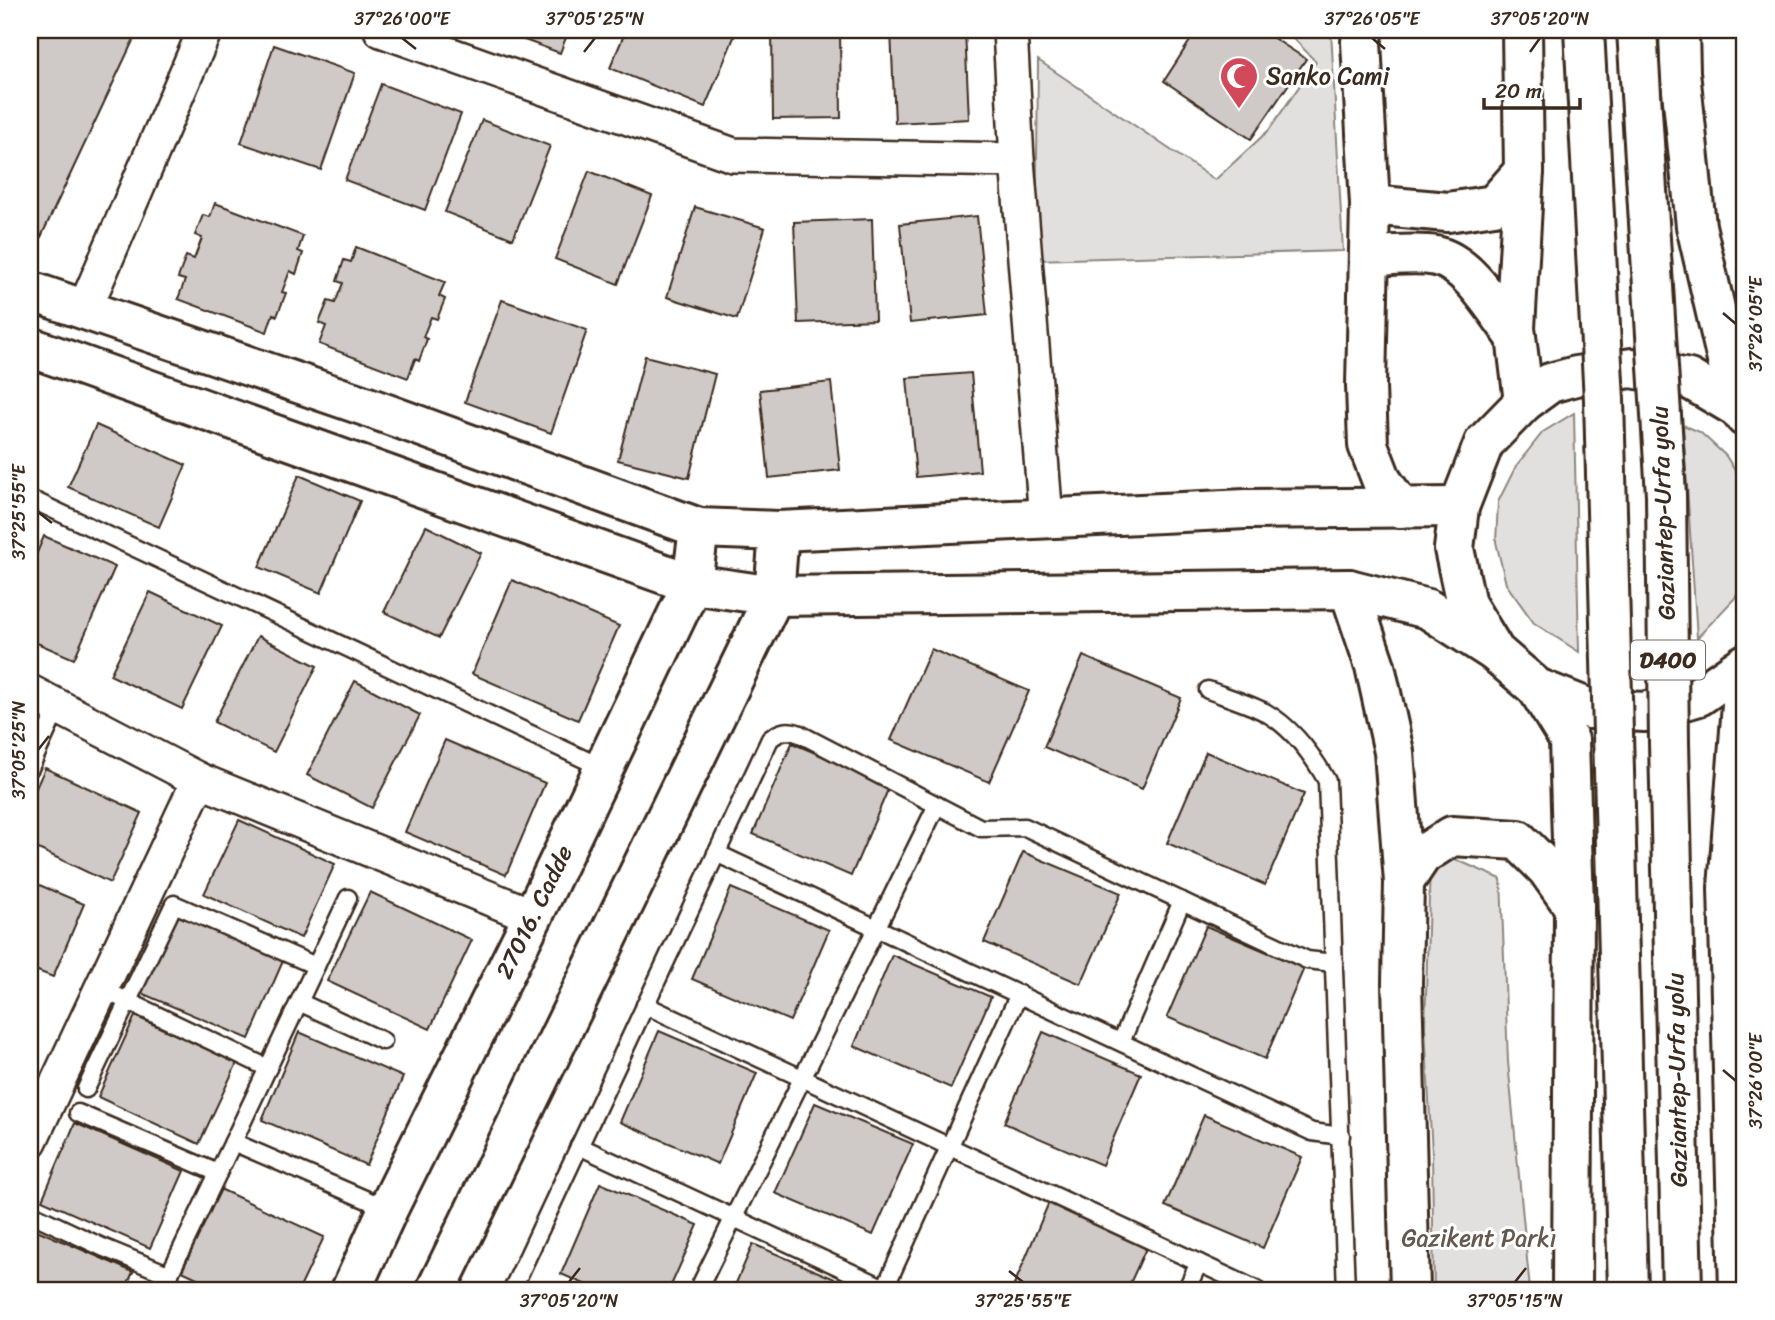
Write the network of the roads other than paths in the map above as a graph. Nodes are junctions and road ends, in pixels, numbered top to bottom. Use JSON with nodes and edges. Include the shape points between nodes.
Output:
{"nodes":[{"id":1,"x":205,"y":30,"type":"edge"},
{"id":2,"x":381,"y":30,"type":"edge"},
{"id":3,"x":1010,"y":30,"type":"edge"},
{"id":4,"x":1364,"y":30,"type":"edge"},
{"id":5,"x":1522,"y":30,"type":"edge"},
{"id":6,"x":1584,"y":30,"type":"edge"},
{"id":7,"x":1637,"y":30,"type":"edge"},
{"id":8,"x":1679,"y":30,"type":"edge"},
{"id":9,"x":1017,"y":160,"type":"junction"},
{"id":10,"x":1524,"y":171,"type":"junction"},
{"id":11,"x":1370,"y":205,"type":"junction"},
{"id":12,"x":1369,"y":256,"type":"junction"},
{"id":13,"x":30,"y":291,"type":"edge"},
{"id":14,"x":84,"y":310,"type":"junction"},
{"id":15,"x":1516,"y":337,"type":"junction"},
{"id":16,"x":30,"y":348,"type":"edge"},
{"id":17,"x":1524,"y":402,"type":"junction"},
{"id":18,"x":1742,"y":413,"type":"edge"},
{"id":19,"x":37,"y":502,"type":"dead end"},
{"id":20,"x":1459,"y":507,"type":"junction"},
{"id":21,"x":1401,"y":508,"type":"junction"},
{"id":22,"x":1046,"y":519,"type":"junction"},
{"id":23,"x":699,"y":527,"type":"junction"},
{"id":24,"x":779,"y":531,"type":"junction"},
{"id":25,"x":692,"y":584,"type":"junction"},
{"id":26,"x":1349,"y":589,"type":"junction"},
{"id":27,"x":774,"y":596,"type":"junction"},
{"id":28,"x":1495,"y":652,"type":"junction"},
{"id":29,"x":1745,"y":665,"type":"edge"},
{"id":30,"x":1538,"y":688,"type":"junction"},
{"id":31,"x":1208,"y":690,"type":"dead end"},
{"id":32,"x":44,"y":699,"type":"edge"},
{"id":33,"x":30,"y":768,"type":"edge"},
{"id":34,"x":603,"y":768,"type":"junction"},
{"id":35,"x":200,"y":780,"type":"junction"},
{"id":36,"x":937,"y":805,"type":"junction"},
{"id":37,"x":716,"y":853,"type":"junction"},
{"id":38,"x":1404,"y":882,"type":"junction"},
{"id":39,"x":348,"y":898,"type":"dead end"},
{"id":40,"x":1182,"y":901,"type":"junction"},
{"id":41,"x":1574,"y":907,"type":"junction"},
{"id":42,"x":533,"y":916,"type":"junction"},
{"id":43,"x":877,"y":928,"type":"junction"},
{"id":44,"x":1334,"y":963,"type":"junction"},
{"id":45,"x":316,"y":966,"type":"junction"},
{"id":46,"x":1019,"y":994,"type":"junction"},
{"id":47,"x":115,"y":995,"type":"junction"},
{"id":48,"x":299,"y":1003,"type":"junction"},
{"id":49,"x":645,"y":1005,"type":"junction"},
{"id":50,"x":383,"y":1041,"type":"dead end"},
{"id":51,"x":1121,"y":1042,"type":"junction"},
{"id":52,"x":268,"y":1068,"type":"junction"},
{"id":53,"x":802,"y":1079,"type":"junction"},
{"id":54,"x":86,"y":1089,"type":"dead end"},
{"id":55,"x":51,"y":1105,"type":"edge"},
{"id":56,"x":1341,"y":1136,"type":"junction"},
{"id":57,"x":30,"y":1141,"type":"edge"},
{"id":58,"x":233,"y":1142,"type":"junction"},
{"id":59,"x":579,"y":1146,"type":"junction"},
{"id":60,"x":949,"y":1147,"type":"junction"},
{"id":61,"x":218,"y":1173,"type":"junction"},
{"id":62,"x":388,"y":1209,"type":"junction"},
{"id":63,"x":30,"y":1213,"type":"edge"},
{"id":64,"x":734,"y":1218,"type":"junction"},
{"id":65,"x":1199,"y":1263,"type":"junction"},
{"id":66,"x":170,"y":1275,"type":"junction"},
{"id":67,"x":162,"y":1290,"type":"edge"},
{"id":68,"x":351,"y":1290,"type":"edge"},
{"id":69,"x":436,"y":1290,"type":"edge"},
{"id":70,"x":512,"y":1290,"type":"edge"},
{"id":71,"x":698,"y":1290,"type":"edge"},
{"id":72,"x":886,"y":1290,"type":"edge"},
{"id":73,"x":1186,"y":1290,"type":"edge"},
{"id":74,"x":1257,"y":1290,"type":"edge"},
{"id":75,"x":1346,"y":1290,"type":"edge"},
{"id":76,"x":1410,"y":1290,"type":"edge"},
{"id":77,"x":1572,"y":1290,"type":"edge"},
{"id":78,"x":1628,"y":1290,"type":"edge"},
{"id":79,"x":1682,"y":1290,"type":"edge"},
{"id":80,"x":1739,"y":1290,"type":"edge"}],
"edges":[{"from":1,"to":14,"type":"street"},
{"from":2,"to":9,"type":"street","via":[[733,155]]},
{"from":3,"to":9,"type":"street"},
{"from":4,"to":11,"type":"main road"},
{"from":5,"to":10,"type":"main road"},
{"from":6,"to":78,"type":"main road","number":"D400","bridge":true,"via":[[1604,400]]},
{"from":7,"to":79,"type":"main road","name":"Gaziantep-Urfa yolu","number":"D400","bridge":true,"via":[[1666,495]]},
{"from":8,"to":18,"type":"main road","via":[[1696,226]]},
{"from":9,"to":22,"type":"street"},
{"from":10,"to":11,"type":"main road","via":[[1494,205],[1448,212]]},
{"from":10,"to":15,"type":"main road"},
{"from":11,"to":12,"type":"main road"},
{"from":12,"to":15,"type":"main road","via":[[1447,260],[1465,271]]},
{"from":12,"to":21,"type":"main road","via":[[1367,444],[1382,481]]},
{"from":13,"to":14,"type":"main road"},
{"from":14,"to":23,"type":"main road"},
{"from":15,"to":17,"type":"main road"},
{"from":16,"to":25,"type":"main road"},
{"from":17,"to":18,"type":"main road","via":[[1550,383],[1632,368],[1689,379]]},
{"from":17,"to":20,"type":"main road","via":[[1484,443]]},
{"from":19,"to":34,"type":"lane"},
{"from":20,"to":21,"type":"main road"},
{"from":20,"to":28,"type":"main road","via":[[1454,550],[1466,604]]},
{"from":21,"to":22,"type":"main road","via":[[1246,509]]},
{"from":22,"to":24,"type":"main road"},
{"from":23,"to":24,"type":"main road"},
{"from":23,"to":25,"type":"main road","name":"27016. Cadde"},
{"from":24,"to":27,"type":"main road"},
{"from":25,"to":27,"type":"main road"},
{"from":25,"to":34,"type":"main road","name":"27016. Cadde"},
{"from":26,"to":27,"type":"main road"},
{"from":26,"to":28,"type":"main road","via":[[1428,608]]},
{"from":26,"to":38,"type":"main road","via":[[1375,666],[1394,752]]},
{"from":27,"to":69,"type":"main road"},
{"from":28,"to":30,"type":"main road"},
{"from":29,"to":30,"type":"main road","via":[[1699,696],[1645,712],[1590,709]]},
{"from":29,"to":80,"type":"main road","via":[[1728,888]]},
{"from":30,"to":41,"type":"main road","via":[[1569,740]]},
{"from":31,"to":44,"type":"lane","via":[[1265,713],[1284,726],[1301,742],[1327,781]]},
{"from":32,"to":33,"type":"lane"},
{"from":32,"to":35,"type":"street"},
{"from":34,"to":42,"type":"main road","name":"27016. Cadde"},
{"from":35,"to":42,"type":"street"},
{"from":35,"to":47,"type":"street"},
{"from":36,"to":37,"type":"lane","via":[[786,731],[770,739]]},
{"from":36,"to":40,"type":"lane","via":[[981,828],[1024,827]]},
{"from":36,"to":43,"type":"lane"},
{"from":37,"to":43,"type":"lane"},
{"from":37,"to":49,"type":"lane"},
{"from":38,"to":41,"type":"main road","via":[[1422,855],[1452,836],[1518,840],[1548,869]]},
{"from":38,"to":76,"type":"main road"},
{"from":39,"to":45,"type":"lane"},
{"from":40,"to":44,"type":"lane","via":[[1307,960]]},
{"from":40,"to":51,"type":"lane"},
{"from":41,"to":77,"type":"main road"},
{"from":42,"to":62,"type":"main road","name":"27016. Cadde"},
{"from":43,"to":46,"type":"lane"},
{"from":43,"to":53,"type":"lane"},
{"from":44,"to":56,"type":"lane"},
{"from":45,"to":47,"type":"lane","via":[[174,904]]},
{"from":45,"to":48,"type":"lane"},
{"from":46,"to":51,"type":"lane"},
{"from":46,"to":60,"type":"lane"},
{"from":47,"to":52,"type":"lane"},
{"from":47,"to":54,"type":"lane"},
{"from":47,"to":55,"type":"street"},
{"from":48,"to":50,"type":"lane"},
{"from":48,"to":52,"type":"lane"},
{"from":49,"to":53,"type":"lane"},
{"from":49,"to":59,"type":"lane"},
{"from":51,"to":56,"type":"lane","via":[[1312,1132]]},
{"from":52,"to":58,"type":"lane"},
{"from":53,"to":60,"type":"lane"},
{"from":53,"to":64,"type":"lane"},
{"from":55,"to":57,"type":"street"},
{"from":55,"to":61,"type":"lane"},
{"from":56,"to":75,"type":"lane"},
{"from":58,"to":61,"type":"lane"},
{"from":58,"to":62,"type":"lane"},
{"from":59,"to":64,"type":"lane"},
{"from":59,"to":70,"type":"lane"},
{"from":60,"to":65,"type":"lane"},
{"from":60,"to":72,"type":"lane"},
{"from":61,"to":66,"type":"lane"},
{"from":62,"to":68,"type":"main road","name":"27016. Cadde"},
{"from":63,"to":66,"type":"lane"},
{"from":64,"to":71,"type":"lane"},
{"from":64,"to":72,"type":"lane"},
{"from":65,"to":73,"type":"lane"},
{"from":65,"to":74,"type":"lane"},
{"from":66,"to":67,"type":"lane"}]}
